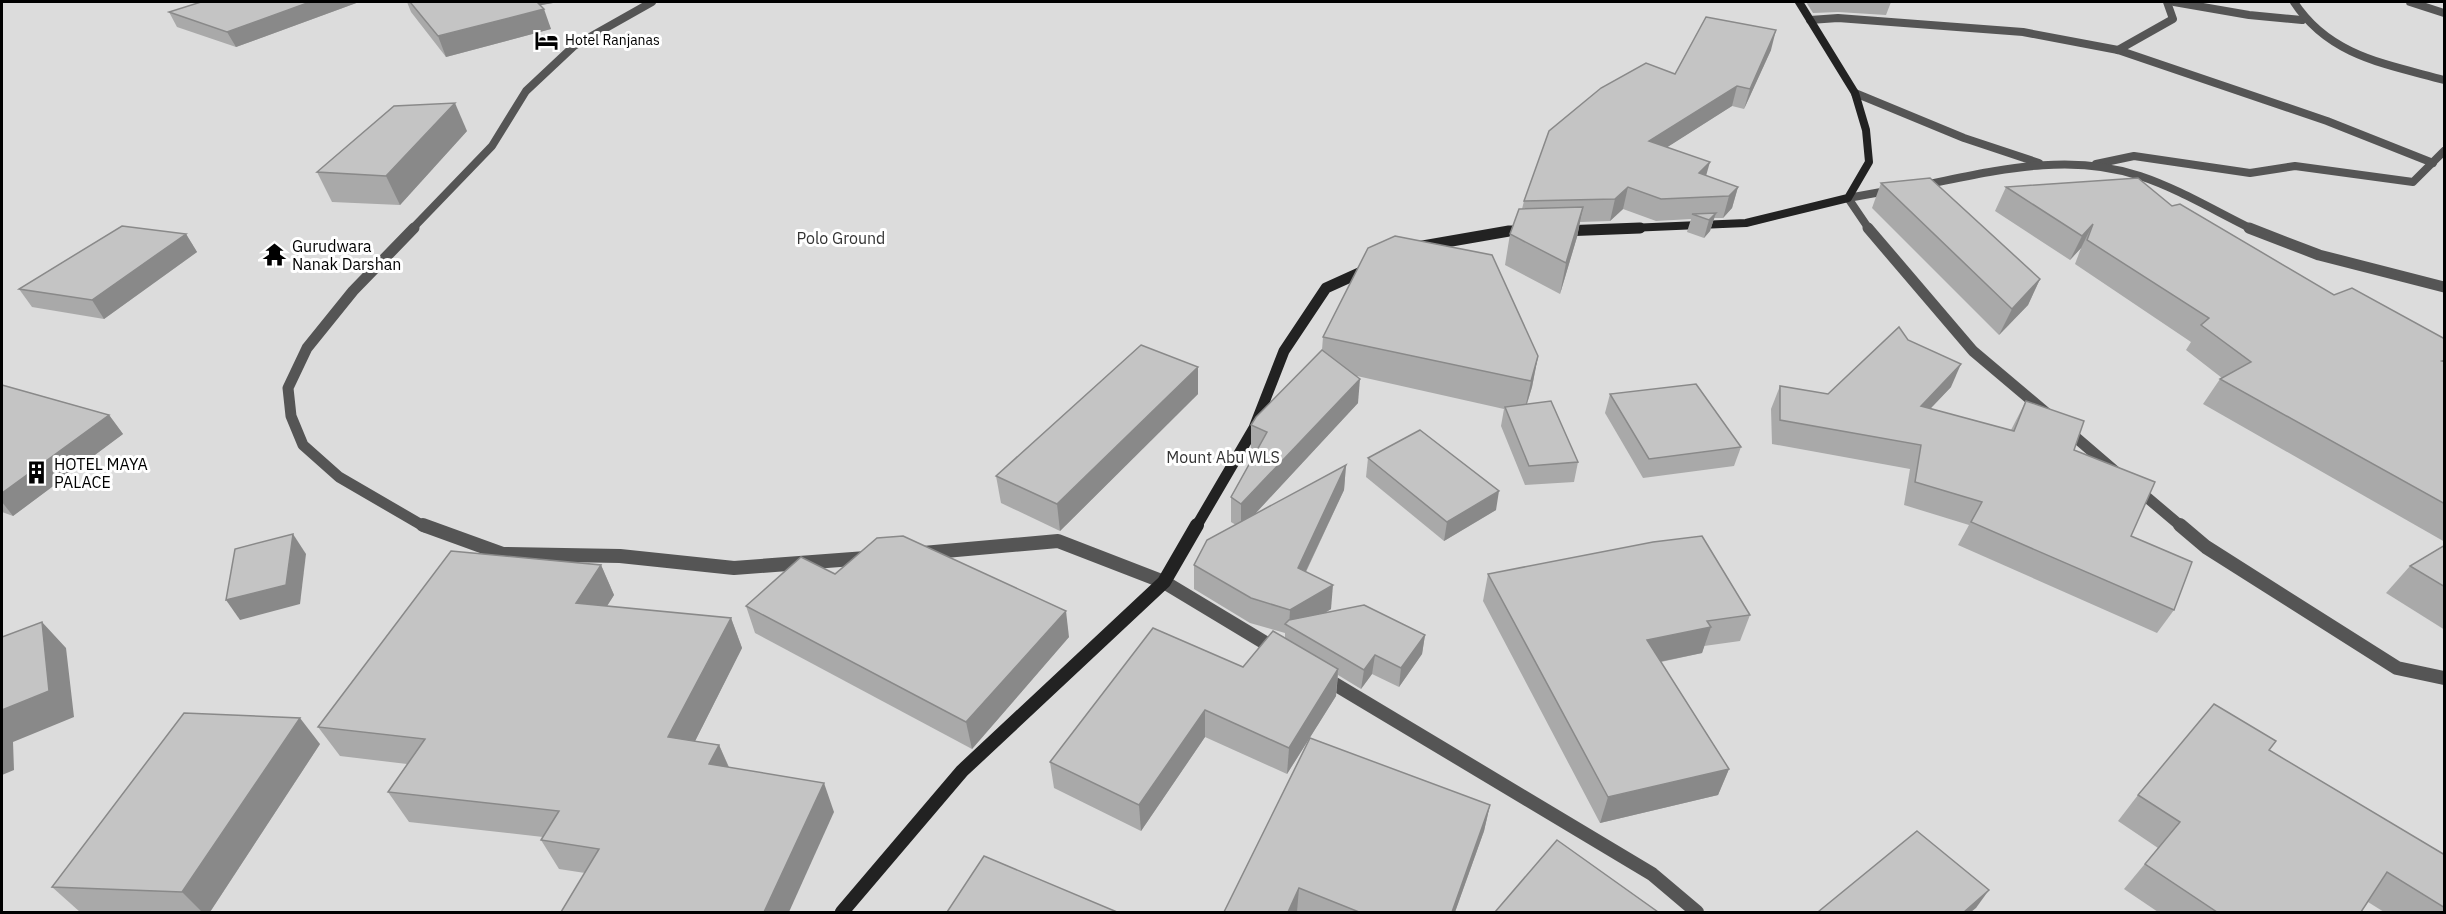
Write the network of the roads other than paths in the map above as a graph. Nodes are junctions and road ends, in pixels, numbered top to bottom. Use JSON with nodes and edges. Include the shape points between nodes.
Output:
{"nodes":[{"id":1,"x":652,"y":2,"type":"edge"},
{"id":2,"x":1799,"y":2,"type":"edge"},
{"id":3,"x":2167,"y":2,"type":"edge"},
{"id":4,"x":2174,"y":2,"type":"edge"},
{"id":5,"x":2294,"y":2,"type":"edge"},
{"id":6,"x":2410,"y":2,"type":"edge"},
{"id":7,"x":2445,"y":13,"type":"edge"},
{"id":8,"x":1810,"y":20,"type":"junction"},
{"id":9,"x":2302,"y":20,"type":"junction"},
{"id":10,"x":2118,"y":50,"type":"junction"},
{"id":11,"x":2445,"y":80,"type":"edge"},
{"id":12,"x":1855,"y":93,"type":"junction"},
{"id":13,"x":2445,"y":151,"type":"edge"},
{"id":14,"x":2433,"y":163,"type":"junction"},
{"id":15,"x":2042,"y":164,"type":"junction"},
{"id":16,"x":2091,"y":165,"type":"junction"},
{"id":17,"x":1848,"y":198,"type":"junction"},
{"id":18,"x":1401,"y":254,"type":"edge"},
{"id":19,"x":1380,"y":264,"type":"edge"},
{"id":20,"x":2445,"y":287,"type":"edge"},
{"id":21,"x":912,"y":554,"type":"edge"},
{"id":22,"x":877,"y":557,"type":"edge"},
{"id":23,"x":1164,"y":582,"type":"junction"},
{"id":24,"x":1286,"y":655,"type":"edge"},
{"id":25,"x":1316,"y":673,"type":"edge"},
{"id":26,"x":2445,"y":678,"type":"edge"},
{"id":27,"x":842,"y":912,"type":"edge"},
{"id":28,"x":1696,"y":912,"type":"edge"}],
"edges":[{"from":1,"to":22,"type":"street","via":[[574,46],[526,91],[492,146],[353,291],[307,348],[288,388],[291,416],[303,446],[339,477],[431,530],[503,554],[620,556],[734,568]]},
{"from":2,"to":8,"type":"main road"},
{"from":3,"to":10,"type":"street","via":[[2173,20]]},
{"from":4,"to":9,"type":"street"},
{"from":5,"to":9,"type":"street"},
{"from":6,"to":7,"type":"street"},
{"from":8,"to":10,"type":"street","via":[[1838,18],[2023,32]]},
{"from":8,"to":12,"type":"main road"},
{"from":9,"to":11,"type":"street","via":[[2348,51]]},
{"from":10,"to":14,"type":"street","via":[[2327,121]]},
{"from":12,"to":15,"type":"street","via":[[1964,138]]},
{"from":12,"to":17,"type":"main road","via":[[1866,130],[1869,162]]},
{"from":13,"to":14,"type":"street"},
{"from":14,"to":16,"type":"street","via":[[2413,182],[2295,166],[2250,173],[2134,156]]},
{"from":15,"to":16,"type":"street"},
{"from":15,"to":17,"type":"street"},
{"from":16,"to":20,"type":"street","via":[[2150,179],[2289,245],[2362,269]]},
{"from":17,"to":18,"type":"main road","via":[[1746,223],[1509,231],[1423,244]]},
{"from":17,"to":26,"type":"street","via":[[1870,230],[1973,351],[2206,547],[2397,668]]},
{"from":19,"to":23,"type":"main road","via":[[1326,288],[1284,351],[1254,428]]},
{"from":21,"to":23,"type":"street","via":[[1058,541]]},
{"from":23,"to":24,"type":"street"},
{"from":23,"to":27,"type":"main road","via":[[962,771]]},
{"from":25,"to":28,"type":"street","via":[[1652,874]]}]}
